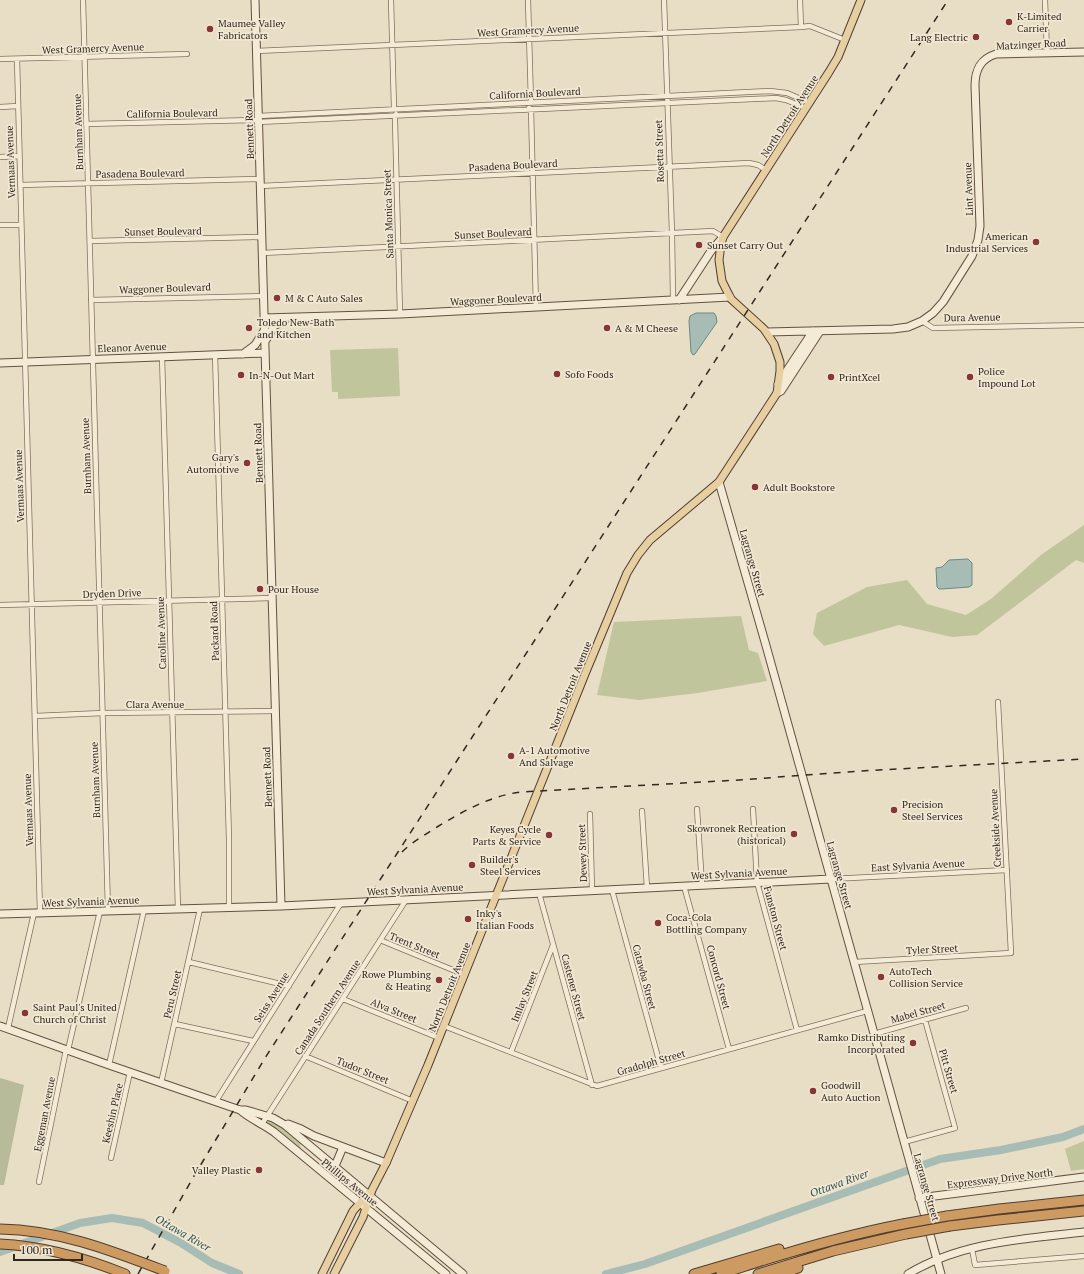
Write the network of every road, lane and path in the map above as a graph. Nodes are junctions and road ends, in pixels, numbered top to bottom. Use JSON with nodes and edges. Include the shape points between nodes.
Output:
{"nodes":[{"id":1,"x":83,"y":0,"type":"edge"},
{"id":2,"x":255,"y":0,"type":"edge"},
{"id":3,"x":391,"y":0,"type":"edge"},
{"id":4,"x":528,"y":0,"type":"edge"},
{"id":5,"x":664,"y":0,"type":"edge"},
{"id":6,"x":800,"y":0,"type":"edge"},
{"id":7,"x":861,"y":0,"type":"edge"},
{"id":8,"x":1045,"y":0,"type":"edge"},
{"id":9,"x":801,"y":27,"type":"junction"},
{"id":10,"x":665,"y":33,"type":"junction"},
{"id":11,"x":529,"y":39,"type":"junction"},
{"id":12,"x":845,"y":40,"type":"junction"},
{"id":13,"x":393,"y":46,"type":"junction"},
{"id":14,"x":256,"y":51,"type":"junction"},
{"id":15,"x":1084,"y":52,"type":"edge"},
{"id":16,"x":1047,"y":53,"type":"junction"},
{"id":17,"x":187,"y":54,"type":"dead end"},
{"id":18,"x":84,"y":58,"type":"junction"},
{"id":19,"x":0,"y":59,"type":"edge"},
{"id":20,"x":16,"y":59,"type":"junction"},
{"id":21,"x":981,"y":63,"type":"joint"},
{"id":22,"x":743,"y":93,"type":"junction"},
{"id":23,"x":667,"y":96,"type":"junction"},
{"id":24,"x":599,"y":99,"type":"junction"},
{"id":25,"x":744,"y":99,"type":"junction"},
{"id":26,"x":531,"y":102,"type":"junction"},
{"id":27,"x":667,"y":103,"type":"junction"},
{"id":28,"x":18,"y":106,"type":"junction"},
{"id":29,"x":462,"y":106,"type":"junction"},
{"id":30,"x":599,"y":106,"type":"junction"},
{"id":31,"x":808,"y":106,"type":"junction"},
{"id":32,"x":0,"y":107,"type":"edge"},
{"id":33,"x":394,"y":108,"type":"junction"},
{"id":34,"x":531,"y":109,"type":"junction"},
{"id":35,"x":327,"y":112,"type":"junction"},
{"id":36,"x":462,"y":112,"type":"junction"},
{"id":37,"x":394,"y":115,"type":"junction"},
{"id":38,"x":328,"y":118,"type":"junction"},
{"id":39,"x":258,"y":119,"type":"junction"},
{"id":40,"x":86,"y":124,"type":"junction"},
{"id":41,"x":19,"y":156,"type":"junction"},
{"id":42,"x":0,"y":157,"type":"edge"},
{"id":43,"x":669,"y":167,"type":"junction"},
{"id":44,"x":766,"y":170,"type":"junction"},
{"id":45,"x":533,"y":173,"type":"junction"},
{"id":46,"x":396,"y":180,"type":"junction"},
{"id":47,"x":260,"y":182,"type":"junction"},
{"id":48,"x":88,"y":183,"type":"junction"},
{"id":49,"x":20,"y":185,"type":"junction"},
{"id":50,"x":21,"y":224,"type":"junction"},
{"id":51,"x":0,"y":225,"type":"edge"},
{"id":52,"x":672,"y":233,"type":"junction"},
{"id":53,"x":261,"y":237,"type":"junction"},
{"id":54,"x":723,"y":237,"type":"junction"},
{"id":55,"x":534,"y":240,"type":"junction"},
{"id":56,"x":90,"y":242,"type":"junction"},
{"id":57,"x":398,"y":246,"type":"junction"},
{"id":58,"x":262,"y":253,"type":"junction"},
{"id":59,"x":263,"y":296,"type":"junction"},
{"id":60,"x":730,"y":297,"type":"junction"},
{"id":61,"x":91,"y":300,"type":"junction"},
{"id":62,"x":676,"y":300,"type":"junction"},
{"id":63,"x":536,"y":307,"type":"junction"},
{"id":64,"x":400,"y":314,"type":"junction"},
{"id":65,"x":290,"y":317,"type":"junction"},
{"id":66,"x":264,"y":318,"type":"junction"},
{"id":67,"x":922,"y":321,"type":"junction"},
{"id":68,"x":1084,"y":325,"type":"edge"},
{"id":69,"x":264,"y":331,"type":"junction"},
{"id":70,"x":816,"y":331,"type":"junction"},
{"id":71,"x":767,"y":332,"type":"junction"},
{"id":72,"x":265,"y":349,"type":"junction"},
{"id":73,"x":215,"y":354,"type":"junction"},
{"id":74,"x":243,"y":354,"type":"junction"},
{"id":75,"x":162,"y":356,"type":"junction"},
{"id":76,"x":92,"y":359,"type":"junction"},
{"id":77,"x":25,"y":362,"type":"junction"},
{"id":78,"x":0,"y":363,"type":"edge"},
{"id":79,"x":778,"y":384,"type":"junction"},
{"id":80,"x":777,"y":393,"type":"junction"},
{"id":81,"x":719,"y":482,"type":"junction"},
{"id":82,"x":272,"y":598,"type":"junction"},
{"id":83,"x":222,"y":599,"type":"junction"},
{"id":84,"x":169,"y":600,"type":"junction"},
{"id":85,"x":99,"y":602,"type":"junction"},
{"id":86,"x":32,"y":604,"type":"junction"},
{"id":87,"x":0,"y":605,"type":"edge"},
{"id":88,"x":998,"y":702,"type":"dead end"},
{"id":89,"x":225,"y":711,"type":"junction"},
{"id":90,"x":275,"y":711,"type":"junction"},
{"id":91,"x":172,"y":712,"type":"junction"},
{"id":92,"x":102,"y":713,"type":"junction"},
{"id":93,"x":35,"y":716,"type":"junction"},
{"id":94,"x":697,"y":809,"type":"dead end"},
{"id":95,"x":753,"y":809,"type":"dead end"},
{"id":96,"x":642,"y":811,"type":"dead end"},
{"id":97,"x":590,"y":814,"type":"dead end"},
{"id":98,"x":1006,"y":870,"type":"junction"},
{"id":99,"x":831,"y":879,"type":"junction"},
{"id":100,"x":757,"y":882,"type":"junction"},
{"id":101,"x":702,"y":885,"type":"junction"},
{"id":102,"x":684,"y":886,"type":"junction"},
{"id":103,"x":647,"y":888,"type":"junction"},
{"id":104,"x":612,"y":890,"type":"junction"},
{"id":105,"x":592,"y":891,"type":"junction"},
{"id":106,"x":539,"y":893,"type":"junction"},
{"id":107,"x":496,"y":895,"type":"junction"},
{"id":108,"x":406,"y":900,"type":"junction"},
{"id":109,"x":342,"y":903,"type":"junction"},
{"id":110,"x":281,"y":906,"type":"junction"},
{"id":111,"x":229,"y":908,"type":"junction"},
{"id":112,"x":178,"y":909,"type":"junction"},
{"id":113,"x":200,"y":909,"type":"junction"},
{"id":114,"x":144,"y":910,"type":"junction"},
{"id":115,"x":104,"y":911,"type":"junction"},
{"id":116,"x":37,"y":913,"type":"junction"},
{"id":117,"x":0,"y":914,"type":"edge"},
{"id":118,"x":380,"y":940,"type":"junction"},
{"id":119,"x":553,"y":945,"type":"junction"},
{"id":120,"x":1011,"y":953,"type":"joint"},
{"id":121,"x":189,"y":962,"type":"junction"},
{"id":122,"x":854,"y":962,"type":"junction"},
{"id":123,"x":465,"y":975,"type":"junction"},
{"id":124,"x":289,"y":986,"type":"junction"},
{"id":125,"x":343,"y":999,"type":"junction"},
{"id":126,"x":966,"y":1008,"type":"dead end"},
{"id":127,"x":867,"y":1011,"type":"junction"},
{"id":128,"x":925,"y":1020,"type":"junction"},
{"id":129,"x":175,"y":1024,"type":"junction"},
{"id":130,"x":0,"y":1026,"type":"edge"},
{"id":131,"x":444,"y":1026,"type":"junction"},
{"id":132,"x":8,"y":1028,"type":"junction"},
{"id":133,"x":798,"y":1030,"type":"junction"},
{"id":134,"x":874,"y":1034,"type":"junction"},
{"id":135,"x":439,"y":1038,"type":"junction"},
{"id":136,"x":253,"y":1041,"type":"junction"},
{"id":137,"x":729,"y":1049,"type":"junction"},
{"id":138,"x":67,"y":1050,"type":"junction"},
{"id":139,"x":511,"y":1052,"type":"junction"},
{"id":140,"x":305,"y":1056,"type":"junction"},
{"id":141,"x":109,"y":1065,"type":"junction"},
{"id":142,"x":661,"y":1068,"type":"junction"},
{"id":143,"x":130,"y":1072,"type":"junction"},
{"id":144,"x":161,"y":1083,"type":"junction"},
{"id":145,"x":592,"y":1085,"type":"junction"},
{"id":146,"x":216,"y":1101,"type":"junction"},
{"id":147,"x":413,"y":1101,"type":"junction"},
{"id":148,"x":240,"y":1110,"type":"junction"},
{"id":149,"x":267,"y":1116,"type":"junction"},
{"id":150,"x":279,"y":1121,"type":"junction"},
{"id":151,"x":262,"y":1124,"type":"junction"},
{"id":152,"x":904,"y":1142,"type":"junction"},
{"id":153,"x":308,"y":1145,"type":"junction"},
{"id":154,"x":343,"y":1147,"type":"junction"},
{"id":155,"x":300,"y":1154,"type":"junction"},
{"id":156,"x":111,"y":1158,"type":"dead end"},
{"id":157,"x":386,"y":1163,"type":"junction"},
{"id":158,"x":332,"y":1164,"type":"junction"},
{"id":159,"x":321,"y":1171,"type":"junction"},
{"id":160,"x":1084,"y":1177,"type":"edge"},
{"id":161,"x":39,"y":1182,"type":"dead end"},
{"id":162,"x":370,"y":1193,"type":"junction"},
{"id":163,"x":920,"y":1198,"type":"junction"},
{"id":164,"x":1084,"y":1200,"type":"edge"},
{"id":165,"x":363,"y":1205,"type":"junction"},
{"id":166,"x":1084,"y":1211,"type":"edge"},
{"id":167,"x":0,"y":1229,"type":"edge"},
{"id":168,"x":1084,"y":1232,"type":"edge"},
{"id":169,"x":0,"y":1244,"type":"edge"},
{"id":170,"x":796,"y":1249,"type":"junction"},
{"id":171,"x":972,"y":1249,"type":"junction"},
{"id":172,"x":833,"y":1251,"type":"junction"},
{"id":173,"x":1084,"y":1256,"type":"edge"},
{"id":174,"x":936,"y":1259,"type":"junction"},
{"id":175,"x":169,"y":1273,"type":"edge"},
{"id":176,"x":323,"y":1273,"type":"edge"},
{"id":177,"x":125,"y":1274,"type":"edge"},
{"id":178,"x":334,"y":1274,"type":"edge"},
{"id":179,"x":446,"y":1274,"type":"edge"},
{"id":180,"x":463,"y":1274,"type":"edge"},
{"id":181,"x":694,"y":1274,"type":"edge"},
{"id":182,"x":721,"y":1274,"type":"edge"},
{"id":183,"x":758,"y":1274,"type":"edge"},
{"id":184,"x":780,"y":1274,"type":"edge"},
{"id":185,"x":908,"y":1274,"type":"edge"},
{"id":186,"x":941,"y":1274,"type":"edge"}],
"edges":[{"from":1,"to":18,"type":"street","name":"Burnham Avenue"},
{"from":2,"to":14,"type":"street","name":"Bennett Road"},
{"from":3,"to":13,"type":"street","name":"Santa Monica Street"},
{"from":4,"to":11,"type":"street"},
{"from":5,"to":10,"type":"street","name":"Rosetta Street"},
{"from":6,"to":9,"type":"street"},
{"from":7,"to":12,"type":"main road","name":"North Detroit Avenue"},
{"from":8,"to":16,"type":"street"},
{"from":9,"to":10,"type":"street","name":"West Gramercy Avenue"},
{"from":9,"to":12,"type":"street","name":"West Gramercy Avenue","via":[[810,26]]},
{"from":10,"to":11,"type":"street","name":"West Gramercy Avenue"},
{"from":10,"to":23,"type":"street","name":"Rosetta Street"},
{"from":11,"to":13,"type":"street","name":"West Gramercy Avenue"},
{"from":11,"to":26,"type":"street"},
{"from":12,"to":31,"type":"main road","name":"North Detroit Avenue","via":[[834,65]]},
{"from":13,"to":14,"type":"street","name":"West Gramercy Avenue"},
{"from":13,"to":33,"type":"street","name":"Santa Monica Street"},
{"from":14,"to":39,"type":"street","name":"Bennett Road"},
{"from":15,"to":16,"type":"street","name":"Matzinger Road"},
{"from":16,"to":21,"type":"street","name":"Matzinger Road","via":[[996,54]]},
{"from":17,"to":18,"type":"street","name":"West Gramercy Avenue"},
{"from":18,"to":20,"type":"street","name":"West Gramercy Avenue"},
{"from":18,"to":40,"type":"street","name":"Burnham Avenue"},
{"from":19,"to":20,"type":"street","name":"West Gramercy Avenue"},
{"from":20,"to":28,"type":"street","name":"Vermaas Avenue"},
{"from":21,"to":67,"type":"street","name":"Lint Avenue","via":[[976,73],[975,86],[980,226],[978,240],[972,256],[943,302]]},
{"from":22,"to":23,"type":"street","name":"California Boulevard"},
{"from":22,"to":25,"type":"street"},
{"from":22,"to":31,"type":"street","name":"California Boulevard","via":[[782,92]]},
{"from":23,"to":24,"type":"street","name":"California Boulevard"},
{"from":23,"to":27,"type":"street","name":"Rosetta Street"},
{"from":24,"to":26,"type":"street","name":"California Boulevard"},
{"from":24,"to":30,"type":"street"},
{"from":25,"to":27,"type":"street","name":"California Boulevard"},
{"from":25,"to":31,"type":"street","name":"California Boulevard","via":[[781,98]]},
{"from":26,"to":29,"type":"street","name":"California Boulevard"},
{"from":26,"to":34,"type":"street","via":[[535,106]]},
{"from":27,"to":30,"type":"street","name":"California Boulevard"},
{"from":27,"to":43,"type":"street","name":"Rosetta Street"},
{"from":28,"to":32,"type":"street"},
{"from":28,"to":41,"type":"street","name":"Vermaas Avenue"},
{"from":29,"to":33,"type":"street","name":"California Boulevard"},
{"from":29,"to":36,"type":"street"},
{"from":30,"to":34,"type":"street","name":"California Boulevard"},
{"from":31,"to":44,"type":"main road","name":"North Detroit Avenue"},
{"from":33,"to":35,"type":"street","name":"California Boulevard"},
{"from":33,"to":37,"type":"street","name":"Santa Monica Street","via":[[398,113]]},
{"from":34,"to":36,"type":"street","name":"California Boulevard"},
{"from":34,"to":45,"type":"street"},
{"from":35,"to":38,"type":"street"},
{"from":35,"to":39,"type":"street","name":"California Boulevard"},
{"from":36,"to":37,"type":"street","name":"California Boulevard"},
{"from":37,"to":38,"type":"street","name":"California Boulevard"},
{"from":37,"to":46,"type":"street","name":"Santa Monica Street"},
{"from":38,"to":39,"type":"street","name":"California Boulevard"},
{"from":39,"to":40,"type":"street","name":"California Boulevard"},
{"from":39,"to":47,"type":"street","name":"Bennett Road"},
{"from":40,"to":48,"type":"street","name":"Burnham Avenue"},
{"from":41,"to":42,"type":"street"},
{"from":41,"to":49,"type":"street","name":"Vermaas Avenue"},
{"from":43,"to":44,"type":"street","name":"Pasadena Boulevard","via":[[749,163]]},
{"from":43,"to":45,"type":"street","name":"Pasadena Boulevard"},
{"from":43,"to":52,"type":"street","name":"Rosetta Street"},
{"from":44,"to":54,"type":"main road","name":"North Detroit Avenue"},
{"from":45,"to":46,"type":"street","name":"Pasadena Boulevard"},
{"from":45,"to":55,"type":"street"},
{"from":46,"to":47,"type":"street","name":"Pasadena Boulevard"},
{"from":46,"to":57,"type":"street","name":"Santa Monica Street"},
{"from":47,"to":48,"type":"street","name":"Pasadena Boulevard"},
{"from":47,"to":53,"type":"street","name":"Bennett Road"},
{"from":48,"to":49,"type":"street","name":"Pasadena Boulevard"},
{"from":48,"to":56,"type":"street","name":"Burnham Avenue"},
{"from":49,"to":50,"type":"street","name":"Vermaas Avenue"},
{"from":50,"to":51,"type":"street"},
{"from":50,"to":77,"type":"street","name":"Vermaas Avenue"},
{"from":52,"to":54,"type":"street","name":"Sunset Boulevard","via":[[713,231]]},
{"from":52,"to":55,"type":"street","name":"Sunset Boulevard"},
{"from":52,"to":62,"type":"street","name":"Rosetta Street"},
{"from":53,"to":56,"type":"street","name":"Sunset Boulevard"},
{"from":53,"to":58,"type":"street","name":"Bennett Road"},
{"from":54,"to":60,"type":"main road","name":"North Detroit Avenue","via":[[719,251],[719,270]]},
{"from":54,"to":62,"type":"street","name":"North Detroit Avenue"},
{"from":55,"to":57,"type":"street","name":"Sunset Boulevard"},
{"from":55,"to":63,"type":"street"},
{"from":56,"to":61,"type":"street","name":"Burnham Avenue"},
{"from":57,"to":58,"type":"street","name":"Sunset Boulevard"},
{"from":57,"to":64,"type":"street","name":"Santa Monica Street"},
{"from":58,"to":59,"type":"street","name":"Bennett Road"},
{"from":59,"to":61,"type":"street","name":"Waggoner Boulevard"},
{"from":59,"to":66,"type":"street","name":"Bennett Road"},
{"from":60,"to":62,"type":"street","name":"Waggoner Boulevard"},
{"from":60,"to":71,"type":"main road","name":"North Detroit Avenue"},
{"from":61,"to":76,"type":"street","name":"Burnham Avenue"},
{"from":62,"to":63,"type":"street","name":"Waggoner Boulevard"},
{"from":63,"to":64,"type":"street","name":"Waggoner Boulevard"},
{"from":64,"to":65,"type":"street","name":"Waggoner Boulevard"},
{"from":65,"to":66,"type":"street","name":"Waggoner Boulevard"},
{"from":65,"to":72,"type":"street","via":[[272,327]]},
{"from":66,"to":69,"type":"street","name":"Bennett Road"},
{"from":67,"to":68,"type":"street","name":"Dura Avenue","via":[[933,328]]},
{"from":67,"to":70,"type":"street","via":[[908,327],[893,329]]},
{"from":69,"to":72,"type":"street","name":"Bennett Road"},
{"from":69,"to":74,"type":"street","via":[[255,345]]},
{"from":70,"to":71,"type":"street"},
{"from":70,"to":79,"type":"street"},
{"from":70,"to":80,"type":"street"},
{"from":71,"to":79,"type":"main road","name":"North Detroit Avenue","via":[[780,362]]},
{"from":72,"to":74,"type":"street","name":"Eleanor Avenue"},
{"from":72,"to":82,"type":"street","name":"Bennett Road"},
{"from":73,"to":74,"type":"street","name":"Eleanor Avenue"},
{"from":73,"to":75,"type":"street","name":"Eleanor Avenue"},
{"from":73,"to":83,"type":"street","name":"Packard Road"},
{"from":75,"to":76,"type":"street","name":"Eleanor Avenue"},
{"from":75,"to":84,"type":"street","name":"Caroline Avenue"},
{"from":76,"to":77,"type":"street","name":"Eleanor Avenue"},
{"from":76,"to":85,"type":"street","name":"Burnham Avenue"},
{"from":77,"to":78,"type":"street","name":"Eleanor Avenue"},
{"from":77,"to":86,"type":"street","name":"Vermaas Avenue"},
{"from":79,"to":80,"type":"main road","name":"North Detroit Avenue"},
{"from":80,"to":81,"type":"main road","name":"North Detroit Avenue"},
{"from":81,"to":99,"type":"street","name":"Lagrange Street"},
{"from":81,"to":107,"type":"main road","name":"North Detroit Avenue","via":[[650,540],[627,573]]},
{"from":82,"to":83,"type":"street","name":"Dryden Drive"},
{"from":82,"to":90,"type":"street","name":"Bennett Road"},
{"from":83,"to":84,"type":"street","name":"Dryden Drive"},
{"from":83,"to":89,"type":"street","name":"Packard Road"},
{"from":84,"to":85,"type":"street","name":"Dryden Drive"},
{"from":84,"to":91,"type":"street","name":"Caroline Avenue"},
{"from":85,"to":86,"type":"street","name":"Dryden Drive"},
{"from":85,"to":92,"type":"street","name":"Burnham Avenue"},
{"from":86,"to":87,"type":"street","name":"Dryden Drive"},
{"from":86,"to":93,"type":"street","name":"Vermaas Avenue"},
{"from":88,"to":98,"type":"street","name":"Creekside Avenue"},
{"from":89,"to":90,"type":"street","name":"Clara Avenue"},
{"from":89,"to":91,"type":"street","name":"Clara Avenue"},
{"from":89,"to":111,"type":"street","name":"Packard Road"},
{"from":90,"to":110,"type":"street","name":"Bennett Road"},
{"from":91,"to":92,"type":"street","name":"Clara Avenue"},
{"from":91,"to":112,"type":"street","name":"Caroline Avenue"},
{"from":92,"to":93,"type":"street","name":"Clara Avenue"},
{"from":92,"to":115,"type":"street","name":"Burnham Avenue"},
{"from":93,"to":116,"type":"street","name":"Vermaas Avenue"},
{"from":94,"to":101,"type":"street"},
{"from":95,"to":100,"type":"street","name":"Funston Street"},
{"from":96,"to":103,"type":"street"},
{"from":97,"to":105,"type":"street","name":"Dewey Street"},
{"from":98,"to":99,"type":"street","name":"East Sylvania Avenue"},
{"from":98,"to":120,"type":"street","name":"Creekside Avenue"},
{"from":99,"to":100,"type":"street","name":"West Sylvania Avenue"},
{"from":99,"to":122,"type":"street","name":"Lagrange Street"},
{"from":100,"to":101,"type":"street","name":"West Sylvania Avenue"},
{"from":100,"to":133,"type":"street","name":"Funston Street"},
{"from":101,"to":102,"type":"street","name":"West Sylvania Avenue"},
{"from":102,"to":103,"type":"street","name":"West Sylvania Avenue"},
{"from":102,"to":137,"type":"street","name":"Concord Street"},
{"from":103,"to":104,"type":"street","name":"West Sylvania Avenue"},
{"from":104,"to":105,"type":"street","name":"West Sylvania Avenue"},
{"from":104,"to":142,"type":"street","name":"Catawba Street"},
{"from":105,"to":106,"type":"street","name":"West Sylvania Avenue"},
{"from":106,"to":107,"type":"street","name":"West Sylvania Avenue"},
{"from":106,"to":119,"type":"street","name":"Castener Street"},
{"from":107,"to":108,"type":"street","name":"West Sylvania Avenue"},
{"from":107,"to":123,"type":"main road","name":"North Detroit Avenue"},
{"from":108,"to":109,"type":"street","name":"West Sylvania Avenue"},
{"from":108,"to":118,"type":"street","name":"Canada Southern Avenue"},
{"from":109,"to":110,"type":"street","name":"West Sylvania Avenue"},
{"from":109,"to":124,"type":"street","name":"Seiss Avenue"},
{"from":110,"to":111,"type":"street","name":"West Sylvania Avenue"},
{"from":111,"to":113,"type":"street","name":"West Sylvania Avenue"},
{"from":112,"to":113,"type":"street","name":"West Sylvania Avenue"},
{"from":112,"to":114,"type":"street","name":"West Sylvania Avenue"},
{"from":113,"to":121,"type":"street","name":"Peru Street"},
{"from":114,"to":115,"type":"street","name":"West Sylvania Avenue"},
{"from":114,"to":141,"type":"street"},
{"from":115,"to":116,"type":"street","name":"West Sylvania Avenue"},
{"from":115,"to":138,"type":"street","name":"Burnham Avenue"},
{"from":116,"to":117,"type":"street","name":"West Sylvania Avenue"},
{"from":116,"to":132,"type":"street","name":"Vermaas Avenue"},
{"from":118,"to":123,"type":"street","name":"Trent Street"},
{"from":118,"to":125,"type":"street","name":"Canada Southern Avenue"},
{"from":119,"to":139,"type":"street","name":"Imlay Street"},
{"from":119,"to":145,"type":"street","name":"Castener Street"},
{"from":120,"to":122,"type":"street","name":"Tyler Street"},
{"from":121,"to":124,"type":"street"},
{"from":121,"to":129,"type":"street","name":"Peru Street"},
{"from":122,"to":127,"type":"street","name":"Lagrange Street"},
{"from":123,"to":131,"type":"main road","name":"North Detroit Avenue"},
{"from":124,"to":136,"type":"street","name":"Seiss Avenue"},
{"from":125,"to":135,"type":"street","name":"Alva Street"},
{"from":125,"to":140,"type":"street","name":"Canada Southern Avenue"},
{"from":126,"to":128,"type":"street","name":"Mabel Street"},
{"from":127,"to":133,"type":"street","name":"Gradolph Street"},
{"from":127,"to":134,"type":"street","name":"Lagrange Street"},
{"from":128,"to":134,"type":"street","name":"Mabel Street"},
{"from":128,"to":152,"type":"street","name":"Pitt Street","via":[[955,1128]]},
{"from":129,"to":136,"type":"street"},
{"from":129,"to":144,"type":"street","name":"Peru Street"},
{"from":130,"to":132,"type":"street","name":"Phillips Avenue"},
{"from":131,"to":135,"type":"main road","name":"North Detroit Avenue"},
{"from":131,"to":139,"type":"street"},
{"from":132,"to":138,"type":"street","name":"Phillips Avenue"},
{"from":133,"to":137,"type":"street","name":"Gradolph Street"},
{"from":134,"to":152,"type":"street","name":"Lagrange Street"},
{"from":135,"to":147,"type":"main road","name":"North Detroit Avenue"},
{"from":136,"to":146,"type":"street","name":"Seiss Avenue"},
{"from":137,"to":142,"type":"street","name":"Gradolph Street"},
{"from":138,"to":141,"type":"street","name":"Phillips Avenue"},
{"from":138,"to":161,"type":"street","name":"Eggeman Avenue"},
{"from":139,"to":145,"type":"street"},
{"from":140,"to":147,"type":"street","name":"Tudor Street"},
{"from":140,"to":149,"type":"street","name":"Canada Southern Avenue"},
{"from":141,"to":143,"type":"street","name":"Phillips Avenue"},
{"from":142,"to":145,"type":"street","name":"Gradolph Street","via":[[597,1086]]},
{"from":143,"to":144,"type":"street","name":"Phillips Avenue"},
{"from":143,"to":156,"type":"street","name":"Keeshin Place"},
{"from":144,"to":146,"type":"street","name":"Phillips Avenue"},
{"from":146,"to":148,"type":"street","name":"Phillips Avenue"},
{"from":147,"to":157,"type":"main road","name":"North Detroit Avenue"},
{"from":148,"to":149,"type":"street","name":"Phillips Avenue"},
{"from":148,"to":151,"type":"street","name":"Phillips Avenue","via":[[247,1117]]},
{"from":149,"to":150,"type":"street","name":"Phillips Avenue"},
{"from":149,"to":151,"type":"street","name":"Canada Southern Avenue"},
{"from":150,"to":153,"type":"street","name":"Phillips Avenue"},
{"from":150,"to":154,"type":"street","name":"Phillips Avenue"},
{"from":151,"to":155,"type":"street","name":"Phillips Avenue"},
{"from":152,"to":163,"type":"street","name":"Lagrange Street"},
{"from":153,"to":155,"type":"street"},
{"from":153,"to":158,"type":"street","name":"Phillips Avenue"},
{"from":154,"to":157,"type":"street","name":"Phillips Avenue"},
{"from":154,"to":158,"type":"street"},
{"from":155,"to":159,"type":"street","name":"Phillips Avenue"},
{"from":157,"to":162,"type":"main road","name":"North Detroit Avenue"},
{"from":158,"to":159,"type":"street"},
{"from":158,"to":162,"type":"street","name":"Phillips Avenue"},
{"from":159,"to":165,"type":"street","name":"Phillips Avenue"},
{"from":160,"to":163,"type":"street","name":"Expressway Drive North"},
{"from":162,"to":165,"type":"main road","name":"North Detroit Avenue"},
{"from":162,"to":180,"type":"street","name":"Phillips Avenue"},
{"from":163,"to":174,"type":"street","name":"Lagrange Street"},
{"from":164,"to":170,"type":"highway","bridge":true,"via":[[947,1216],[866,1231]]},
{"from":165,"to":176,"type":"main road","name":"North Detroit Avenue","via":[[353,1211]]},
{"from":165,"to":178,"type":"main road","name":"North Detroit Avenue","via":[[363,1217]]},
{"from":165,"to":179,"type":"street","name":"Phillips Avenue"},
{"from":166,"to":172,"type":"highway","bridge":true,"via":[[950,1226]]},
{"from":167,"to":175,"type":"highway","bridge":true,"via":[[44,1232],[75,1239]]},
{"from":168,"to":171,"type":"street","via":[[1006,1241]]},
{"from":169,"to":177,"type":"highway","via":[[26,1246],[75,1256]]},
{"from":170,"to":181,"type":"highway","via":[[780,1248]]},
{"from":170,"to":182,"type":"highway"},
{"from":171,"to":173,"type":"street","via":[[975,1265]]},
{"from":171,"to":174,"type":"street"},
{"from":172,"to":183,"type":"highway"},
{"from":172,"to":184,"type":"highway","via":[[823,1260]]},
{"from":174,"to":185,"type":"street"},
{"from":174,"to":186,"type":"street","name":"Lagrange Street"}]}
